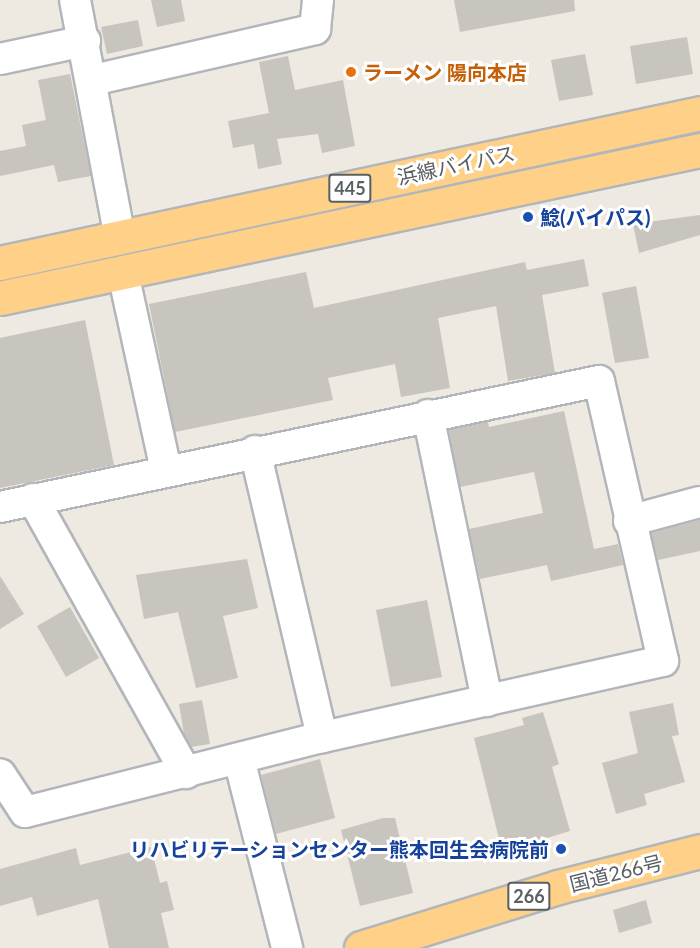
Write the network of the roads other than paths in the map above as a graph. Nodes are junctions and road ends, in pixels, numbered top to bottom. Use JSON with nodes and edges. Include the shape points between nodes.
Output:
{"nodes":[{"id":1,"x":75,"y":0,"type":"edge"},
{"id":2,"x":318,"y":0,"type":"edge"},
{"id":3,"x":86,"y":41,"type":"junction"},
{"id":4,"x":0,"y":59,"type":"edge"},
{"id":5,"x":93,"y":80,"type":"junction"},
{"id":6,"x":700,"y":112,"type":"edge"},
{"id":7,"x":700,"y":150,"type":"edge"},
{"id":8,"x":120,"y":238,"type":"junction"},
{"id":9,"x":0,"y":263,"type":"edge"},
{"id":10,"x":123,"y":273,"type":"junction"},
{"id":11,"x":0,"y":298,"type":"edge"},
{"id":12,"x":428,"y":416,"type":"junction"},
{"id":13,"x":255,"y":451,"type":"junction"},
{"id":14,"x":166,"y":471,"type":"junction"},
{"id":15,"x":33,"y":500,"type":"junction"},
{"id":16,"x":700,"y":502,"type":"edge"},
{"id":17,"x":0,"y":507,"type":"edge"},
{"id":18,"x":629,"y":521,"type":"junction"},
{"id":19,"x":488,"y":700,"type":"junction"},
{"id":20,"x":322,"y":737,"type":"junction"},
{"id":21,"x":239,"y":759,"type":"junction"},
{"id":22,"x":186,"y":773,"type":"junction"},
{"id":23,"x":0,"y":774,"type":"edge"},
{"id":24,"x":700,"y":851,"type":"edge"},
{"id":25,"x":288,"y":948,"type":"edge"},
{"id":26,"x":361,"y":948,"type":"edge"}],
"edges":[{"from":1,"to":3,"type":"street"},
{"from":2,"to":5,"type":"street","via":[[315,28]]},
{"from":3,"to":4,"type":"street"},
{"from":3,"to":5,"type":"street"},
{"from":5,"to":8,"type":"street"},
{"from":6,"to":8,"type":"highway","name":"浜線バイパス","number":"445"},
{"from":7,"to":10,"type":"highway","name":"浜線バイパス","number":"445"},
{"from":8,"to":9,"type":"highway","name":"浜線バイパス","number":"445"},
{"from":10,"to":11,"type":"highway","name":"浜線バイパス","number":"445"},
{"from":10,"to":14,"type":"street"},
{"from":12,"to":13,"type":"street"},
{"from":12,"to":18,"type":"street","via":[[599,381]]},
{"from":12,"to":19,"type":"street"},
{"from":13,"to":14,"type":"street"},
{"from":13,"to":20,"type":"street"},
{"from":14,"to":15,"type":"street"},
{"from":15,"to":17,"type":"street"},
{"from":15,"to":22,"type":"street"},
{"from":16,"to":18,"type":"street"},
{"from":18,"to":19,"type":"street","via":[[663,661]]},
{"from":19,"to":20,"type":"street"},
{"from":20,"to":21,"type":"street"},
{"from":21,"to":22,"type":"street"},
{"from":21,"to":25,"type":"street"},
{"from":22,"to":23,"type":"street","via":[[25,813]]},
{"from":24,"to":26,"type":"highway","name":"国道266号","number":"266","via":[[558,887]]}]}
